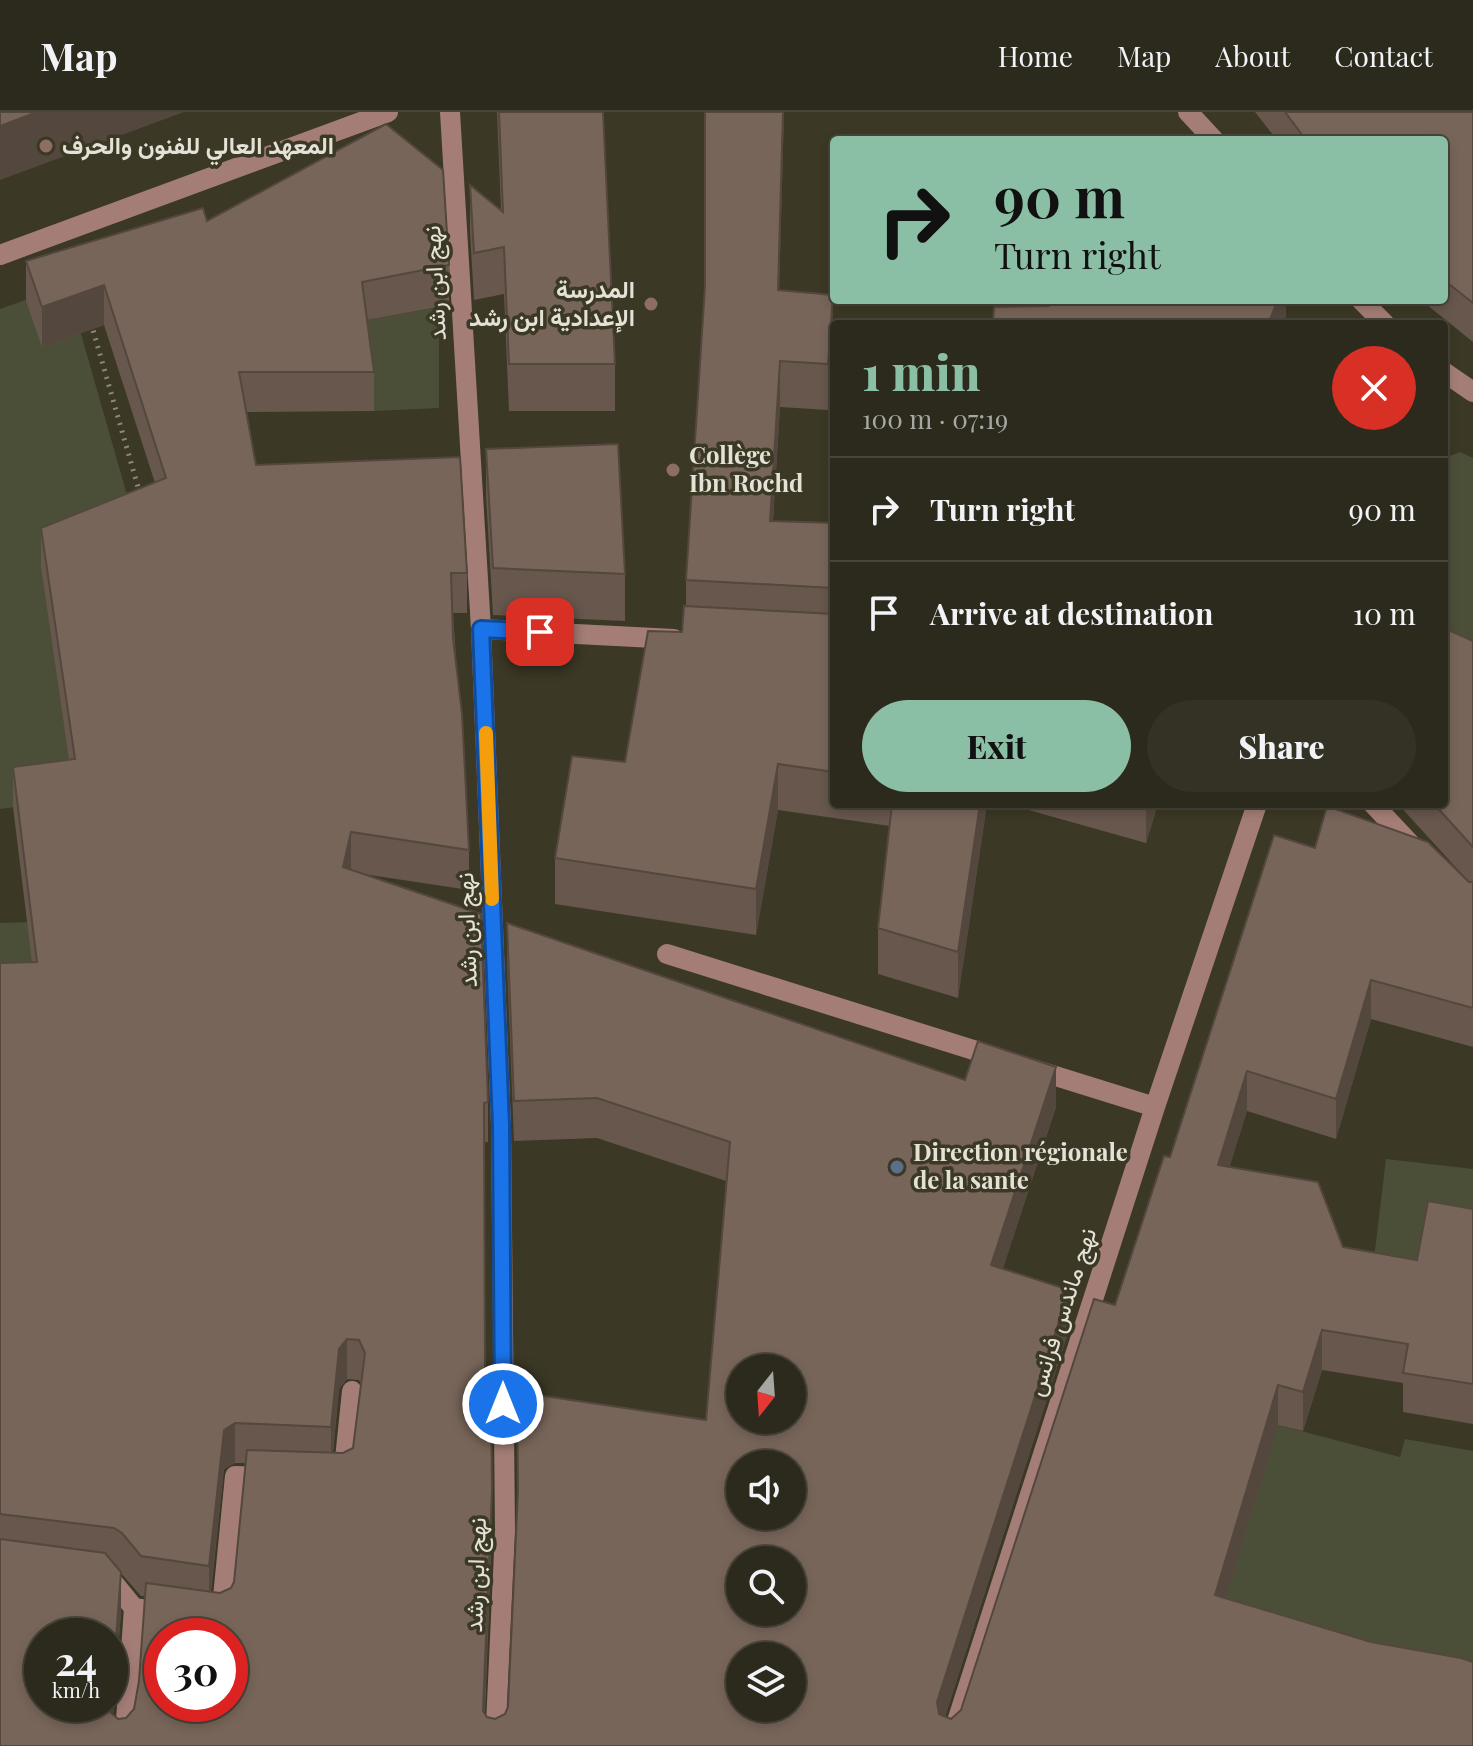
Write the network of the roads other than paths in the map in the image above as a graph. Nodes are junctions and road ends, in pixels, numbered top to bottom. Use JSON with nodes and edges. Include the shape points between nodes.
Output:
{"nodes":[{"id":1,"x":388,"y":112,"type":"edge"},
{"id":2,"x":450,"y":112,"type":"edge"},
{"id":3,"x":1188,"y":112,"type":"edge"},
{"id":4,"x":1210,"y":136,"type":"edge"},
{"id":5,"x":0,"y":255,"type":"edge"},
{"id":6,"x":1365,"y":304,"type":"edge"},
{"id":7,"x":1381,"y":320,"type":"edge"},
{"id":8,"x":1448,"y":375,"type":"edge"},
{"id":9,"x":1473,"y":392,"type":"edge"},
{"id":10,"x":481,"y":629,"type":"junction"},
{"id":11,"x":696,"y":640,"type":"edge"},
{"id":12,"x":1256,"y":808,"type":"edge"},
{"id":13,"x":1377,"y":808,"type":"edge"},
{"id":14,"x":1433,"y":868,"type":"edge"},
{"id":15,"x":667,"y":954,"type":"dead end"},
{"id":16,"x":1155,"y":1107,"type":"junction"},
{"id":17,"x":352,"y":1391,"type":"dead end"},
{"id":18,"x":281,"y":1478,"type":"edge"},
{"id":19,"x":327,"y":1479,"type":"edge"},
{"id":20,"x":84,"y":1577,"type":"edge"},
{"id":21,"x":134,"y":1608,"type":"junction"},
{"id":22,"x":121,"y":1746,"type":"edge"},
{"id":23,"x":495,"y":1746,"type":"edge"},
{"id":24,"x":949,"y":1746,"type":"edge"}],
"edges":[{"from":1,"to":5,"type":"street"},
{"from":2,"to":10,"type":"street","name":"نهج ابن رشد"},
{"from":3,"to":4,"type":"street"},
{"from":6,"to":7,"type":"street"},
{"from":8,"to":9,"type":"street"},
{"from":10,"to":11,"type":"street"},
{"from":10,"to":23,"type":"street","name":"نهج ابن رشد","via":[[501,1125],[505,1531]]},
{"from":12,"to":16,"type":"street","name":"نهج ماندس فرانس"},
{"from":13,"to":14,"type":"street"},
{"from":15,"to":16,"type":"street"},
{"from":16,"to":24,"type":"street","name":"نهج ماندس فرانس"},
{"from":17,"to":19,"type":"street","via":[[343,1480]]},
{"from":18,"to":21,"type":"street","via":[[235,1476],[221,1620]]},
{"from":20,"to":21,"type":"street","via":[[112,1581]]},
{"from":21,"to":22,"type":"street"}]}
